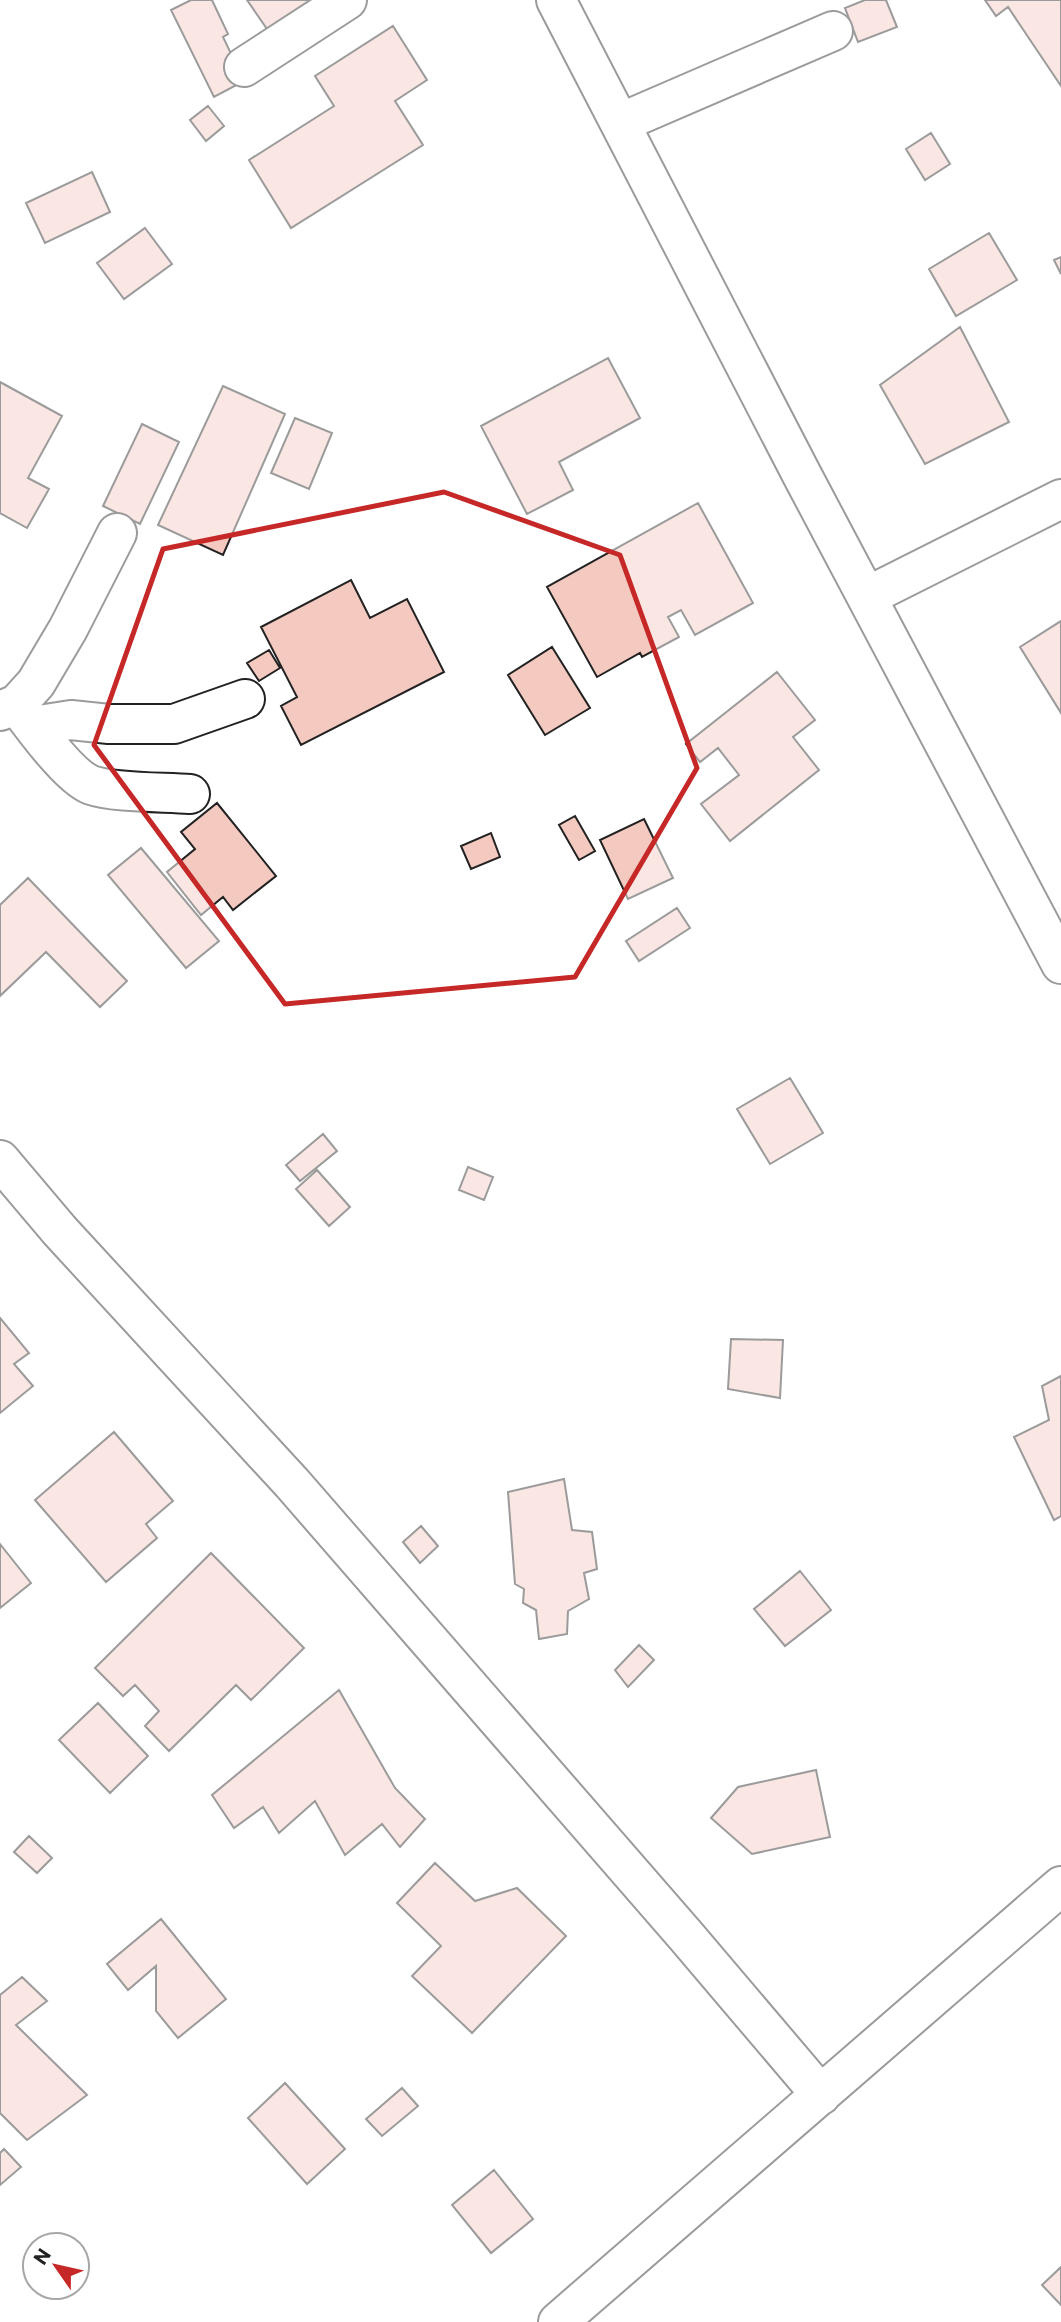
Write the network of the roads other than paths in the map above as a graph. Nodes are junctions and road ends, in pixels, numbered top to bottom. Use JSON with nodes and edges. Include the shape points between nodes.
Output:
{"nodes":[{"id":1,"x":347,"y":0,"type":"edge"},
{"id":2,"x":556,"y":0,"type":"edge"},
{"id":3,"x":833,"y":31,"type":"dead end"},
{"id":4,"x":244,"y":67,"type":"dead end"},
{"id":5,"x":620,"y":123,"type":"junction"},
{"id":6,"x":1061,"y":499,"type":"edge"},
{"id":7,"x":117,"y":533,"type":"dead end"},
{"id":8,"x":868,"y":596,"type":"junction"},
{"id":9,"x":245,"y":699,"type":"dead end"},
{"id":10,"x":17,"y":714,"type":"edge"},
{"id":11,"x":190,"y":794,"type":"dead end"},
{"id":12,"x":1061,"y":964,"type":"edge"},
{"id":13,"x":0,"y":1160,"type":"edge"},
{"id":14,"x":1059,"y":1892,"type":"edge"},
{"id":15,"x":821,"y":2095,"type":"junction"},
{"id":16,"x":558,"y":2322,"type":"edge"}],
"edges":[{"from":1,"to":4,"type":"street"},
{"from":2,"to":5,"type":"street"},
{"from":3,"to":5,"type":"street"},
{"from":5,"to":8,"type":"street"},
{"from":6,"to":8,"type":"street"},
{"from":7,"to":10,"type":"street","via":[[68,629]]},
{"from":8,"to":12,"type":"street"},
{"from":9,"to":10,"type":"street","via":[[174,724],[109,724]]},
{"from":10,"to":11,"type":"street","via":[[90,785]]},
{"from":13,"to":15,"type":"street","via":[[292,1483]]},
{"from":14,"to":15,"type":"street"},
{"from":15,"to":16,"type":"street"}]}
